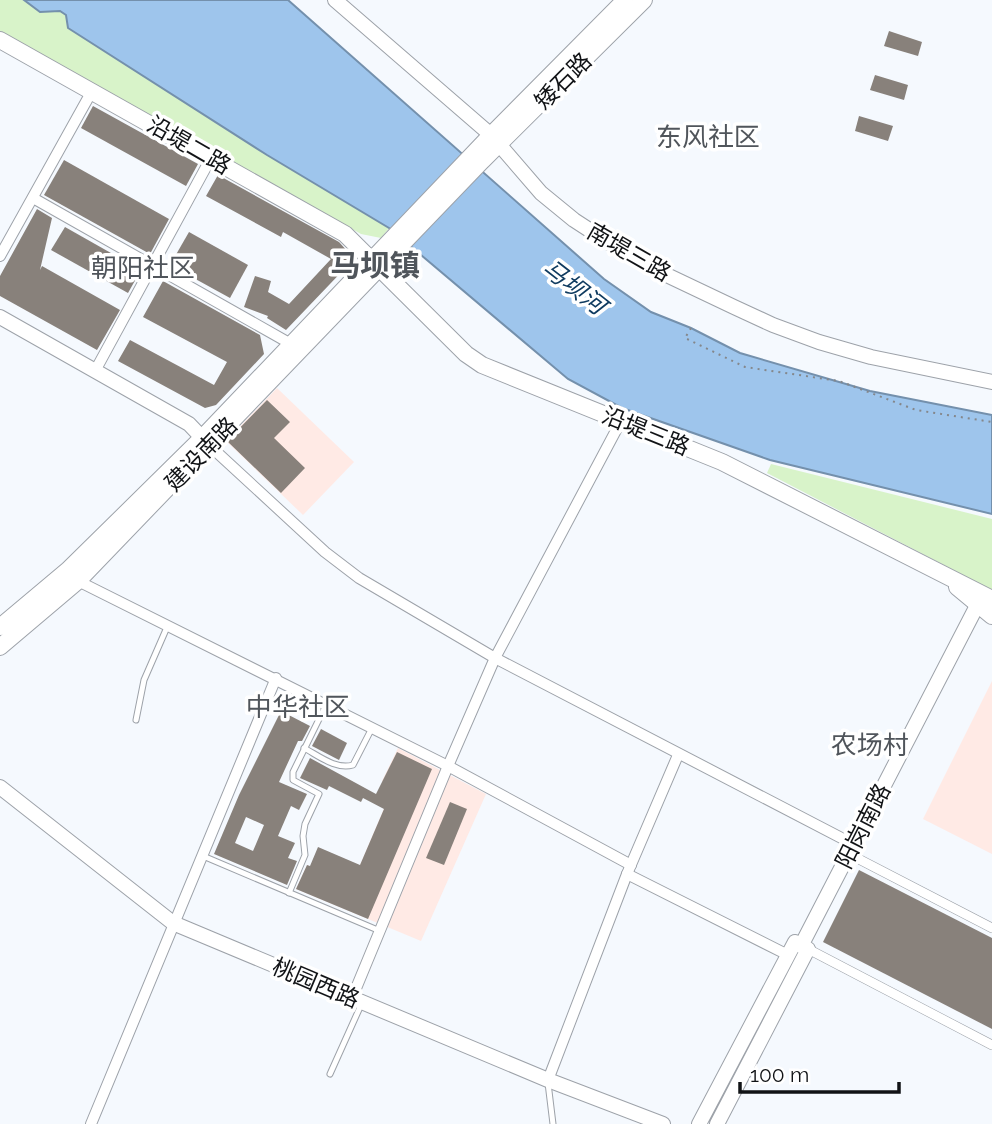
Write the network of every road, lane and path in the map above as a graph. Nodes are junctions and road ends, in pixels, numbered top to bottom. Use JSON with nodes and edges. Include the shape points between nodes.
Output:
{"nodes":[{"id":1,"x":335,"y":0,"type":"edge"},
{"id":2,"x":625,"y":0,"type":"edge"},
{"id":3,"x":644,"y":0,"type":"edge"},
{"id":4,"x":0,"y":40,"type":"edge"},
{"id":5,"x":92,"y":90,"type":"junction"},
{"id":6,"x":495,"y":140,"type":"junction"},
{"id":7,"x":211,"y":158,"type":"junction"},
{"id":8,"x":33,"y":198,"type":"junction"},
{"id":9,"x":390,"y":249,"type":"joint"},
{"id":10,"x":0,"y":256,"type":"edge"},
{"id":11,"x":376,"y":264,"type":"junction"},
{"id":12,"x":152,"y":266,"type":"junction"},
{"id":13,"x":0,"y":317,"type":"edge"},
{"id":14,"x":691,"y":328,"type":"dead end"},
{"id":15,"x":291,"y":344,"type":"junction"},
{"id":16,"x":95,"y":371,"type":"junction"},
{"id":17,"x":992,"y":382,"type":"edge"},
{"id":18,"x":621,"y":421,"type":"junction"},
{"id":19,"x":992,"y":422,"type":"edge"},
{"id":20,"x":206,"y":442,"type":"junction"},
{"id":21,"x":73,"y":575,"type":"junction"},
{"id":22,"x":984,"y":599,"type":"edge"},
{"id":23,"x":992,"y":616,"type":"edge"},
{"id":24,"x":168,"y":625,"type":"junction"},
{"id":25,"x":0,"y":627,"type":"edge"},
{"id":26,"x":0,"y":647,"type":"edge"},
{"id":27,"x":495,"y":658,"type":"junction"},
{"id":28,"x":276,"y":678,"type":"junction"},
{"id":29,"x":327,"y":704,"type":"junction"},
{"id":30,"x":136,"y":720,"type":"dead end"},
{"id":31,"x":372,"y":727,"type":"junction"},
{"id":32,"x":304,"y":748,"type":"junction"},
{"id":33,"x":678,"y":755,"type":"junction"},
{"id":34,"x":448,"y":766,"type":"junction"},
{"id":35,"x":0,"y":787,"type":"edge"},
{"id":36,"x":851,"y":849,"type":"junction"},
{"id":37,"x":202,"y":855,"type":"junction"},
{"id":38,"x":629,"y":870,"type":"junction"},
{"id":39,"x":289,"y":893,"type":"junction"},
{"id":40,"x":173,"y":923,"type":"junction"},
{"id":41,"x":992,"y":928,"type":"edge"},
{"id":42,"x":380,"y":931,"type":"junction"},
{"id":43,"x":805,"y":947,"type":"junction"},
{"id":44,"x":788,"y":955,"type":"junction"},
{"id":45,"x":357,"y":1000,"type":"junction"},
{"id":46,"x":992,"y":1045,"type":"edge"},
{"id":47,"x":330,"y":1074,"type":"dead end"},
{"id":48,"x":548,"y":1080,"type":"junction"},
{"id":49,"x":91,"y":1124,"type":"edge"},
{"id":50,"x":552,"y":1124,"type":"edge"},
{"id":51,"x":663,"y":1124,"type":"edge"},
{"id":52,"x":699,"y":1124,"type":"edge"},
{"id":53,"x":717,"y":1124,"type":"edge"}],
"edges":[{"from":1,"to":6,"type":"street","name":"南堤三路"},
{"from":2,"to":6,"type":"main road","name":"矮石路"},
{"from":3,"to":6,"type":"main road","name":"矮石路"},
{"from":4,"to":5,"type":"main road","name":"沿堤二路"},
{"from":5,"to":7,"type":"main road","name":"沿堤二路"},
{"from":5,"to":8,"type":"street"},
{"from":6,"to":9,"type":"main road","name":"矮石路"},
{"from":6,"to":17,"type":"street","name":"南堤三路","via":[[555,205],[654,269],[773,325],[819,341],[872,358]]},
{"from":7,"to":11,"type":"main road","name":"沿堤二路","via":[[335,227]]},
{"from":7,"to":12,"type":"street"},
{"from":8,"to":10,"type":"street"},
{"from":8,"to":12,"type":"street"},
{"from":9,"to":11,"type":"main road","name":"建设南路"},
{"from":11,"to":15,"type":"main road","name":"建设南路"},
{"from":11,"to":18,"type":"main road","name":"沿堤三路","via":[[472,359]]},
{"from":11,"to":20,"type":"main road","name":"建设南路"},
{"from":12,"to":15,"type":"street"},
{"from":12,"to":16,"type":"street"},
{"from":13,"to":16,"type":"street"},
{"from":14,"to":19,"type":"path","via":[[685,338],[745,367],[839,381],[916,410]]},
{"from":15,"to":20,"type":"main road","name":"建设南路"},
{"from":16,"to":20,"type":"street","via":[[188,424]]},
{"from":18,"to":22,"type":"main road","name":"沿堤三路","via":[[753,476],[943,573]]},
{"from":18,"to":27,"type":"street"},
{"from":20,"to":21,"type":"main road","name":"建设南路"},
{"from":20,"to":27,"type":"street","via":[[341,566]]},
{"from":21,"to":24,"type":"street"},
{"from":21,"to":25,"type":"main road","name":"建设南路"},
{"from":21,"to":26,"type":"main road","name":"建设南路"},
{"from":22,"to":23,"type":"main road","name":"沿堤三路"},
{"from":22,"to":36,"type":"street","name":"阳岗南路"},
{"from":24,"to":28,"type":"street"},
{"from":24,"to":30,"type":"lane","via":[[144,680]]},
{"from":27,"to":33,"type":"street"},
{"from":27,"to":34,"type":"street"},
{"from":28,"to":29,"type":"street"},
{"from":28,"to":37,"type":"street"},
{"from":29,"to":31,"type":"street"},
{"from":29,"to":32,"type":"lane"},
{"from":31,"to":32,"type":"lane","via":[[353,765],[338,766]]},
{"from":31,"to":34,"type":"street"},
{"from":32,"to":39,"type":"lane","via":[[293,780],[319,794],[305,824],[305,855]]},
{"from":33,"to":36,"type":"street"},
{"from":33,"to":38,"type":"street"},
{"from":34,"to":38,"type":"street"},
{"from":34,"to":42,"type":"street"},
{"from":35,"to":40,"type":"street","name":"桃园西路"},
{"from":36,"to":41,"type":"street"},
{"from":36,"to":43,"type":"street","name":"阳岗南路"},
{"from":37,"to":39,"type":"lane"},
{"from":37,"to":40,"type":"street"},
{"from":38,"to":44,"type":"street"},
{"from":38,"to":48,"type":"street"},
{"from":39,"to":42,"type":"lane"},
{"from":40,"to":45,"type":"street","name":"桃园西路"},
{"from":40,"to":49,"type":"street"},
{"from":42,"to":45,"type":"street"},
{"from":43,"to":44,"type":"street","name":"阳岗南路","via":[[795,942]]},
{"from":43,"to":46,"type":"street"},
{"from":43,"to":53,"type":"street","name":"阳岗南路"},
{"from":44,"to":52,"type":"street","name":"阳岗南路"},
{"from":45,"to":47,"type":"lane"},
{"from":45,"to":48,"type":"street","name":"桃园西路"},
{"from":48,"to":50,"type":"lane"},
{"from":48,"to":51,"type":"street","name":"桃园西路"}]}
